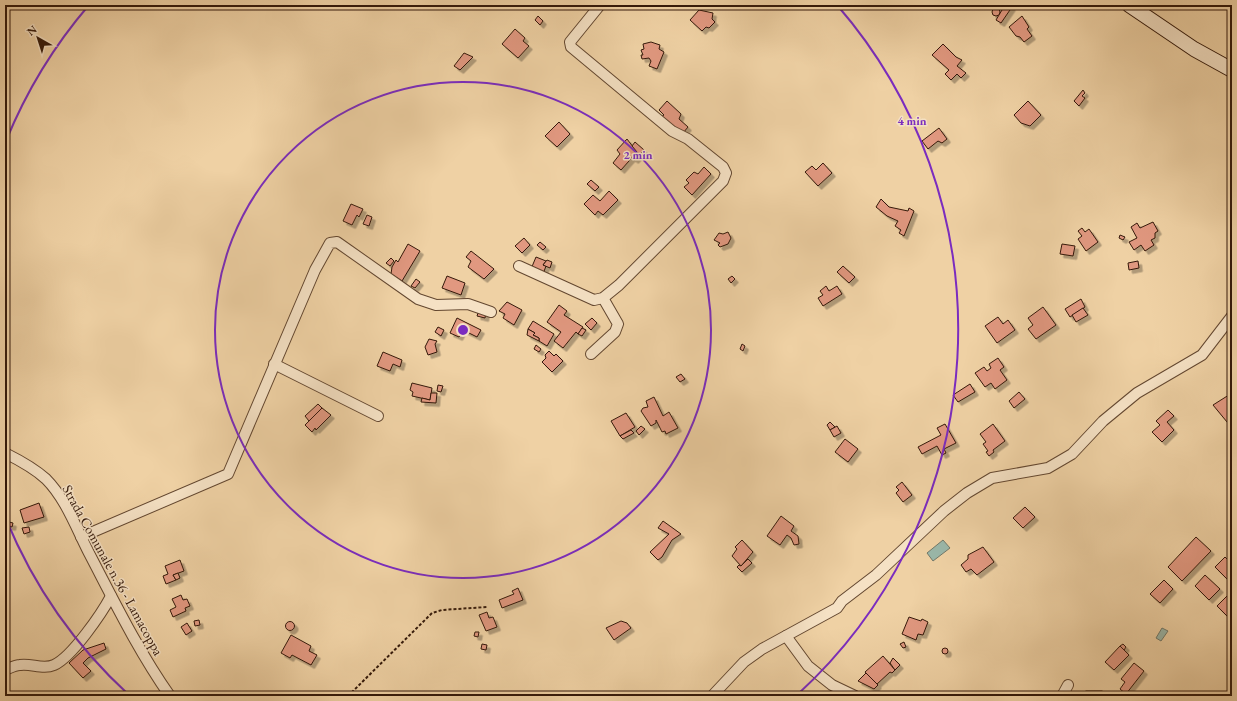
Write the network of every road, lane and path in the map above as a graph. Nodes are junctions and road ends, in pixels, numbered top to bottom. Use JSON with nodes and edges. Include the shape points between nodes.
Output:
{"nodes":[{"id":1,"x":600,"y":5,"type":"edge"},
{"id":2,"x":1129,"y":5,"type":"edge"},
{"id":3,"x":1232,"y":70,"type":"edge"},
{"id":4,"x":519,"y":266,"type":"dead end"},
{"id":5,"x":603,"y":298,"type":"junction"},
{"id":6,"x":491,"y":312,"type":"dead end"},
{"id":7,"x":1232,"y":316,"type":"edge"},
{"id":8,"x":591,"y":354,"type":"dead end"},
{"id":9,"x":274,"y":364,"type":"junction"},
{"id":10,"x":378,"y":416,"type":"dead end"},
{"id":11,"x":5,"y":453,"type":"edge"},
{"id":12,"x":81,"y":537,"type":"junction"},
{"id":13,"x":111,"y":596,"type":"junction"},
{"id":14,"x":487,"y":607,"type":"dead end"},
{"id":15,"x":786,"y":636,"type":"junction"},
{"id":16,"x":5,"y":670,"type":"edge"},
{"id":17,"x":1068,"y":685,"type":"dead end"},
{"id":18,"x":170,"y":696,"type":"edge"},
{"id":19,"x":348,"y":696,"type":"edge"},
{"id":20,"x":712,"y":696,"type":"edge"},
{"id":21,"x":855,"y":696,"type":"edge"},
{"id":22,"x":1062,"y":696,"type":"edge"}],
"edges":[{"from":1,"to":5,"type":"street","via":[[570,42],[571,47],[672,131],[688,139],[726,173],[723,181]]},
{"from":2,"to":3,"type":"main road","via":[[1194,49]]},
{"from":4,"to":5,"type":"street","via":[[594,300]]},
{"from":5,"to":8,"type":"street","via":[[618,324],[615,332]]},
{"from":6,"to":9,"type":"street","via":[[468,304],[436,305],[418,299],[337,242],[330,243],[315,270]]},
{"from":7,"to":15,"type":"street","via":[[1202,355],[1137,393],[1104,421],[1072,454],[1048,468],[992,478],[967,493],[837,608]]},
{"from":9,"to":10,"type":"street"},
{"from":9,"to":12,"type":"street","via":[[228,474]]},
{"from":11,"to":12,"type":"street","name":"Strada Comunale n.36 - Lamacoppa","via":[[23,461],[46,479],[62,501]]},
{"from":12,"to":13,"type":"street","name":"Strada Comunale n.36 - Lamacoppa"},
{"from":13,"to":16,"type":"street","via":[[88,630],[54,666],[20,665]]},
{"from":13,"to":18,"type":"street","name":"Strada Comunale n.36 - Lamacoppa","via":[[155,675]]},
{"from":14,"to":19,"type":"path","via":[[432,613]]},
{"from":15,"to":20,"type":"street","via":[[744,662]]},
{"from":15,"to":21,"type":"street","via":[[808,666],[832,685]]},
{"from":17,"to":22,"type":"street"}]}
